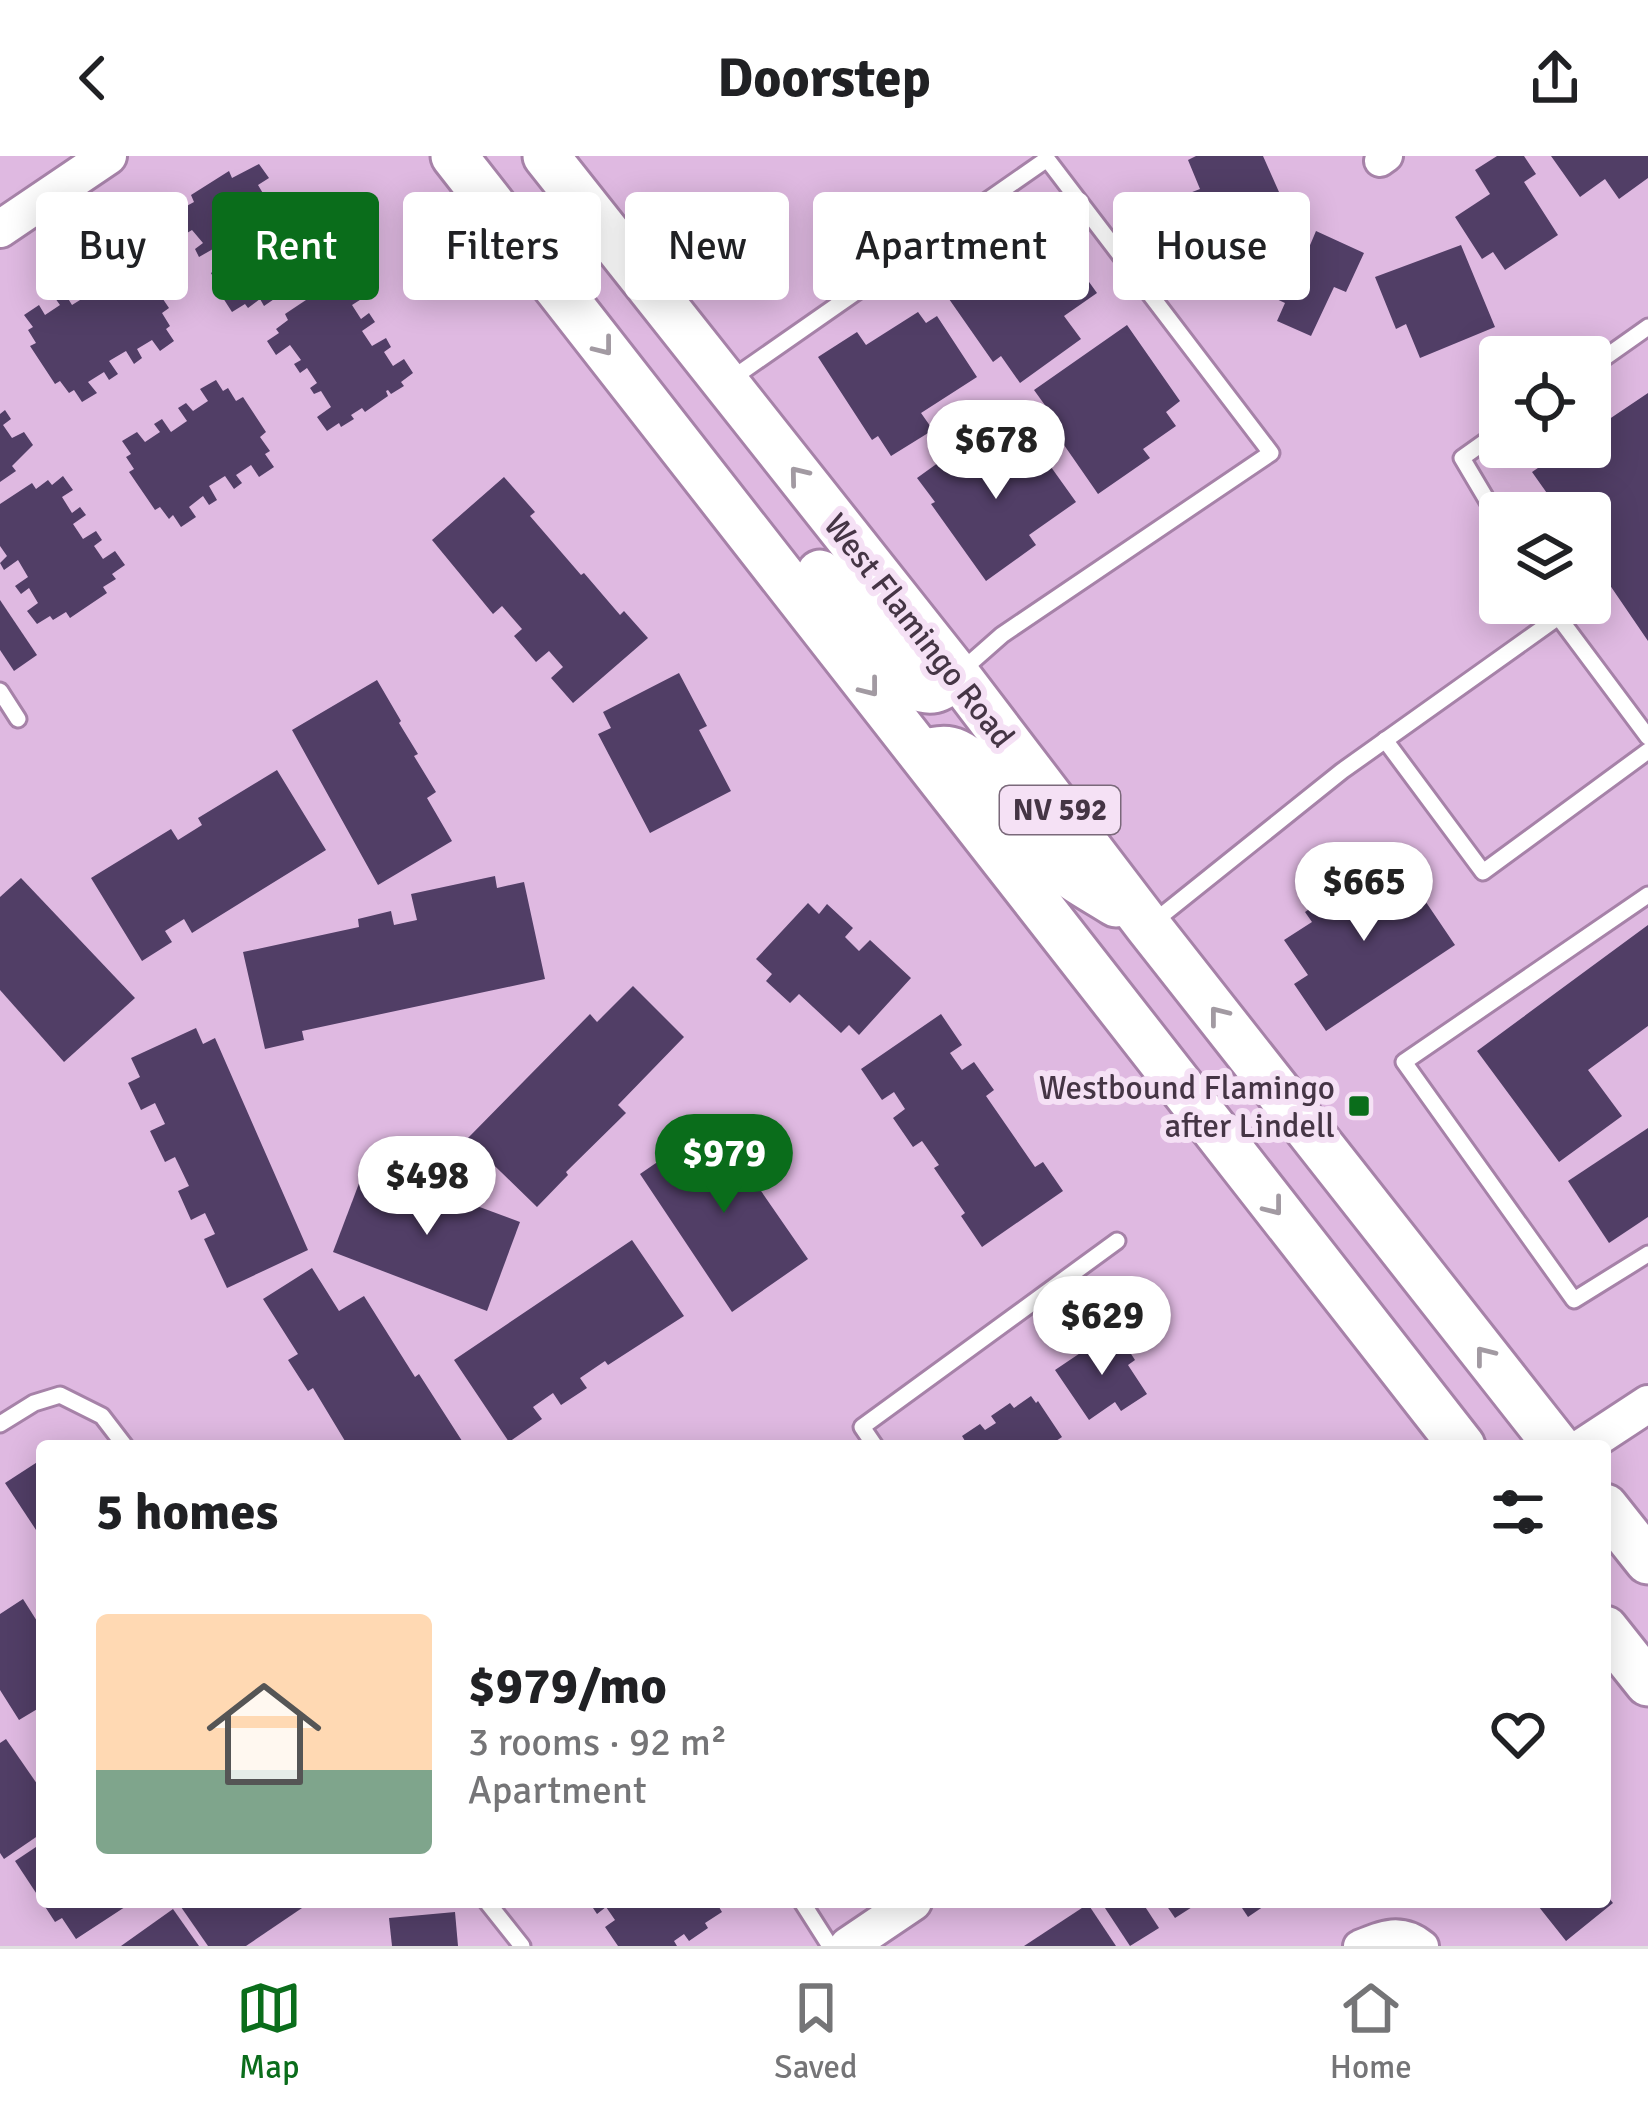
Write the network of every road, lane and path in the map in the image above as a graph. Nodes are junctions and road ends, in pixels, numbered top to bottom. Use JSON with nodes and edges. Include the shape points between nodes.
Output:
{"nodes":[{"id":1,"x":108,"y":156,"type":"edge"},
{"id":2,"x":454,"y":156,"type":"edge"},
{"id":3,"x":515,"y":156,"type":"edge"},
{"id":4,"x":554,"y":166,"type":"edge"},
{"id":5,"x":0,"y":229,"type":"edge"},
{"id":6,"x":1648,"y":327,"type":"edge"},
{"id":7,"x":1611,"y":353,"type":"edge"},
{"id":8,"x":725,"y":383,"type":"junction"},
{"id":9,"x":1479,"y":446,"type":"edge"},
{"id":10,"x":1482,"y":492,"type":"edge"},
{"id":11,"x":750,"y":533,"type":"junction"},
{"id":12,"x":1535,"y":624,"type":"edge"},
{"id":13,"x":1562,"y":624,"type":"edge"},
{"id":14,"x":957,"y":675,"type":"junction"},
{"id":15,"x":0,"y":691,"type":"edge"},
{"id":16,"x":18,"y":718,"type":"dead end"},
{"id":17,"x":1648,"y":736,"type":"edge"},
{"id":18,"x":1385,"y":740,"type":"junction"},
{"id":19,"x":1648,"y":751,"type":"edge"},
{"id":20,"x":922,"y":754,"type":"junction"},
{"id":21,"x":1648,"y":895,"type":"edge"},
{"id":22,"x":1148,"y":926,"type":"junction"},
{"id":23,"x":1117,"y":1241,"type":"dead end"},
{"id":24,"x":1648,"y":1253,"type":"edge"},
{"id":25,"x":1648,"y":1404,"type":"edge"},
{"id":26,"x":0,"y":1424,"type":"edge"},
{"id":27,"x":120,"y":1440,"type":"edge"},
{"id":28,"x":871,"y":1440,"type":"edge"},
{"id":29,"x":1457,"y":1440,"type":"edge"},
{"id":30,"x":1553,"y":1440,"type":"edge"},
{"id":31,"x":1593,"y":1440,"type":"edge"},
{"id":32,"x":1611,"y":1515,"type":"edge"},
{"id":33,"x":1648,"y":1561,"type":"edge"},
{"id":34,"x":492,"y":1908,"type":"edge"},
{"id":35,"x":806,"y":1908,"type":"edge"},
{"id":36,"x":904,"y":1908,"type":"edge"},
{"id":37,"x":522,"y":1946,"type":"edge"},
{"id":38,"x":830,"y":1946,"type":"edge"},
{"id":39,"x":848,"y":1946,"type":"edge"},
{"id":40,"x":1359,"y":1946,"type":"edge"},
{"id":41,"x":1423,"y":1946,"type":"edge"}],
"edges":[{"from":1,"to":5,"type":"street"},
{"from":2,"to":11,"type":"main road","number":"NV 592","one_way":true},
{"from":3,"to":4,"type":"main road"},
{"from":4,"to":8,"type":"main road","name":"West Flamingo Road","number":"NV 592"},
{"from":6,"to":7,"type":"lane"},
{"from":14,"to":8,"type":"main road","name":"West Flamingo Road","number":"NV 592","one_way":true},
{"from":8,"to":14,"type":"lane","via":[[1047,159],[1271,453],[1002,635]]},
{"from":9,"to":10,"type":"lane","via":[[1462,458]]},
{"from":11,"to":14,"type":"main road","via":[[818,571],[909,684],[925,692]]},
{"from":11,"to":20,"type":"main road","number":"NV 592","one_way":true},
{"from":12,"to":18,"type":"lane"},
{"from":13,"to":17,"type":"lane"},
{"from":14,"to":22,"type":"main road","name":"West Flamingo Road","number":"NV 592"},
{"from":15,"to":16,"type":"lane"},
{"from":18,"to":19,"type":"lane","via":[[1483,872]]},
{"from":18,"to":22,"type":"lane"},
{"from":20,"to":22,"type":"main road","via":[[961,756],[1055,863]]},
{"from":20,"to":29,"type":"main road","number":"NV 592","one_way":true},
{"from":21,"to":24,"type":"lane","via":[[1404,1062],[1574,1300]]},
{"from":30,"to":22,"type":"main road","name":"West Flamingo Road","number":"NV 592","one_way":true},
{"from":23,"to":28,"type":"lane","via":[[862,1426]]},
{"from":25,"to":31,"type":"street"},
{"from":26,"to":27,"type":"lane","via":[[60,1395],[102,1416]]},
{"from":32,"to":33,"type":"main road"},
{"from":34,"to":37,"type":"lane"},
{"from":35,"to":38,"type":"lane"},
{"from":36,"to":39,"type":"street"},
{"from":40,"to":41,"type":"street","via":[[1390,1933]]}]}
